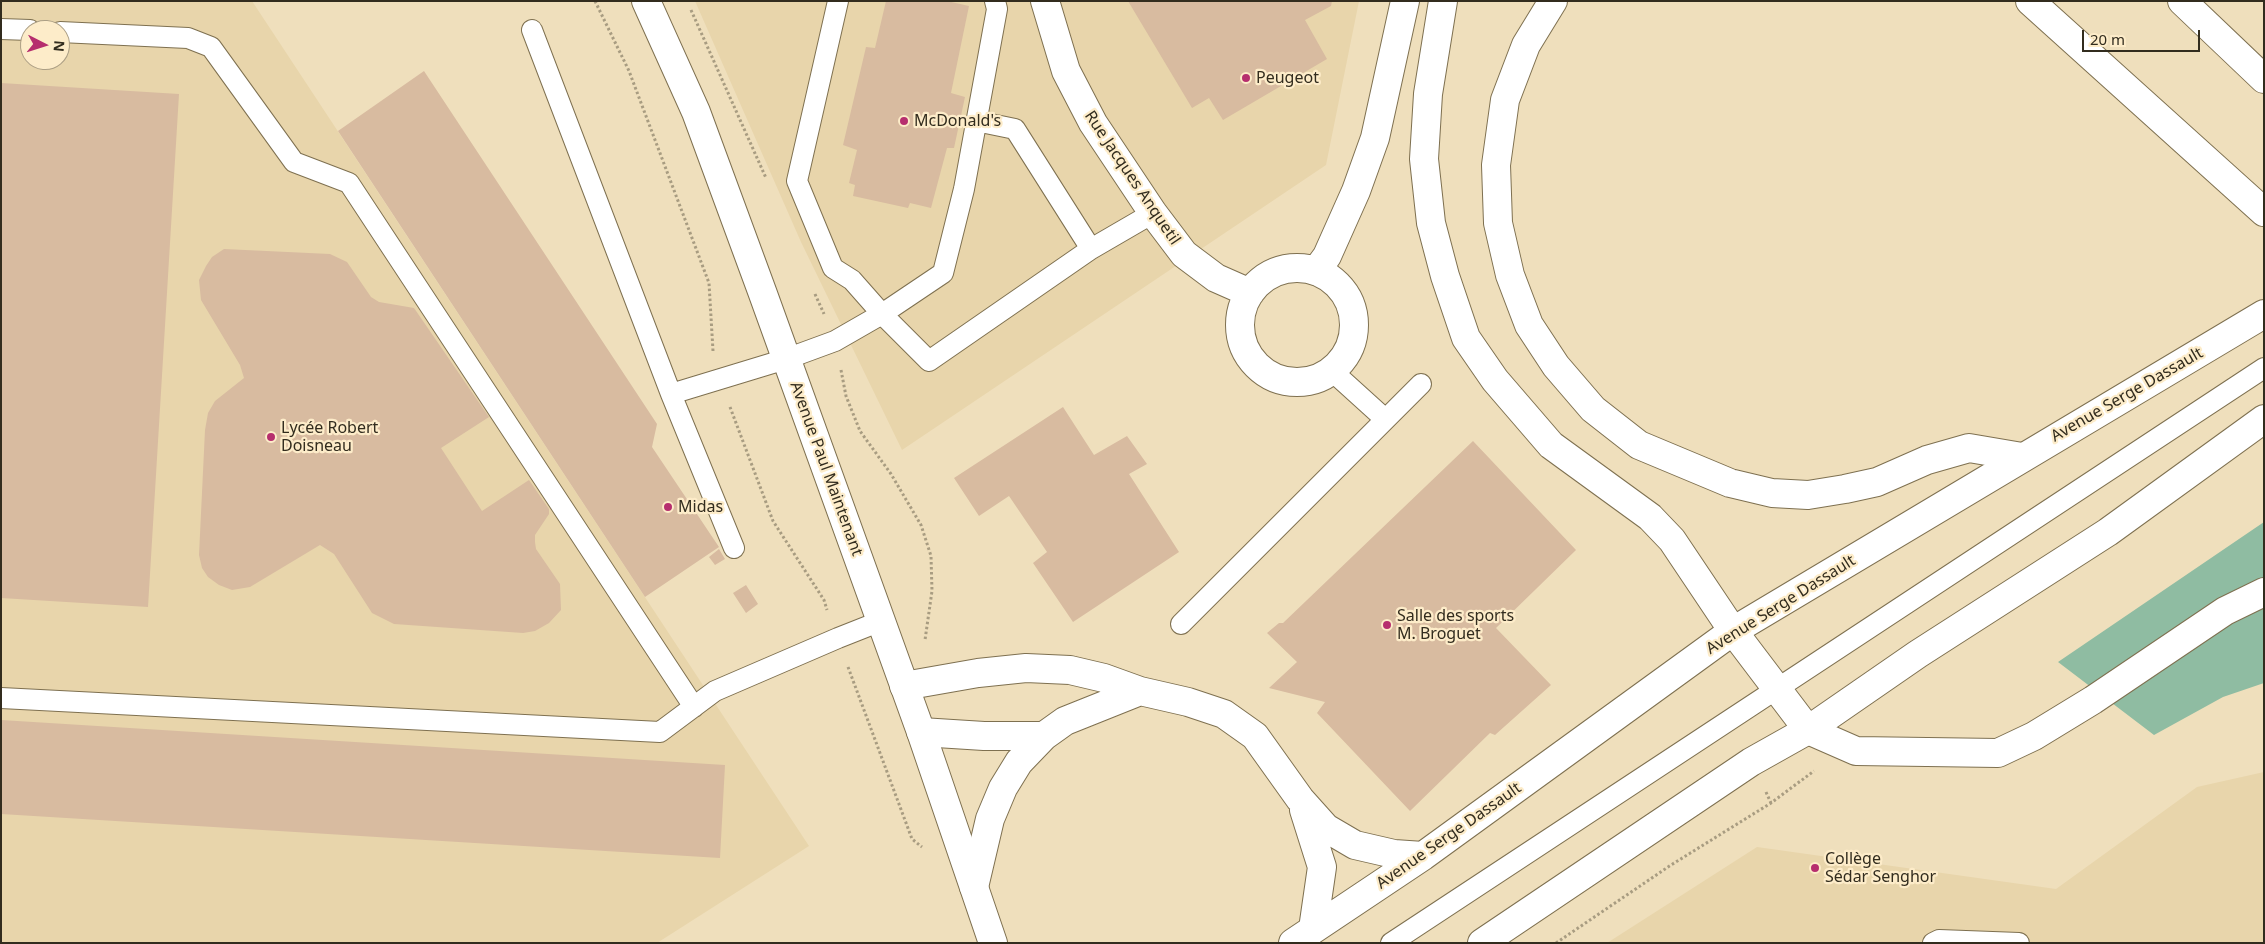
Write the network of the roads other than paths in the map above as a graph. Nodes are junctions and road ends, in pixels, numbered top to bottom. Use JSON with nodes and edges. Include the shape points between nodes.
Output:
{"nodes":[{"id":1,"x":646,"y":1,"type":"edge"},
{"id":2,"x":838,"y":1,"type":"edge"},
{"id":3,"x":995,"y":1,"type":"edge"},
{"id":4,"x":1045,"y":1,"type":"edge"},
{"id":5,"x":1405,"y":1,"type":"edge"},
{"id":6,"x":1443,"y":1,"type":"edge"},
{"id":7,"x":1553,"y":1,"type":"edge"},
{"id":8,"x":2030,"y":1,"type":"edge"},
{"id":9,"x":2182,"y":1,"type":"edge"},
{"id":10,"x":1,"y":29,"type":"edge"},
{"id":11,"x":20,"y":30,"type":"edge"},
{"id":12,"x":532,"y":30,"type":"dead end"},
{"id":13,"x":70,"y":32,"type":"edge"},
{"id":14,"x":2264,"y":79,"type":"edge"},
{"id":15,"x":976,"y":120,"type":"junction"},
{"id":16,"x":2264,"y":212,"type":"edge"},
{"id":17,"x":1153,"y":213,"type":"junction"},
{"id":18,"x":1091,"y":249,"type":"junction"},
{"id":19,"x":1316,"y":271,"type":"junction"},
{"id":20,"x":1250,"y":293,"type":"junction"},
{"id":21,"x":882,"y":314,"type":"junction"},
{"id":22,"x":2264,"y":314,"type":"edge"},
{"id":23,"x":786,"y":359,"type":"junction"},
{"id":24,"x":2264,"y":368,"type":"edge"},
{"id":25,"x":1332,"y":371,"type":"junction"},
{"id":26,"x":1421,"y":384,"type":"dead end"},
{"id":27,"x":671,"y":394,"type":"junction"},
{"id":28,"x":1385,"y":419,"type":"junction"},
{"id":29,"x":2264,"y":419,"type":"edge"},
{"id":30,"x":2022,"y":457,"type":"junction"},
{"id":31,"x":734,"y":548,"type":"dead end"},
{"id":32,"x":2264,"y":592,"type":"edge"},
{"id":33,"x":882,"y":621,"type":"junction"},
{"id":34,"x":1181,"y":624,"type":"dead end"},
{"id":35,"x":1733,"y":631,"type":"junction"},
{"id":36,"x":904,"y":686,"type":"junction"},
{"id":37,"x":1778,"y":689,"type":"junction"},
{"id":38,"x":1140,"y":691,"type":"junction"},
{"id":39,"x":1,"y":698,"type":"edge"},
{"id":40,"x":694,"y":706,"type":"junction"},
{"id":41,"x":1808,"y":730,"type":"junction"},
{"id":42,"x":921,"y":732,"type":"junction"},
{"id":43,"x":1044,"y":736,"type":"junction"},
{"id":44,"x":1300,"y":799,"type":"junction"},
{"id":45,"x":1423,"y":856,"type":"junction"},
{"id":46,"x":974,"y":887,"type":"junction"},
{"id":47,"x":1303,"y":936,"type":"edge"},
{"id":48,"x":993,"y":943,"type":"edge"},
{"id":49,"x":1391,"y":943,"type":"edge"},
{"id":50,"x":1482,"y":943,"type":"edge"},
{"id":51,"x":1932,"y":943,"type":"edge"},
{"id":52,"x":2019,"y":943,"type":"edge"}],
"edges":[{"from":1,"to":23,"type":"main road","name":"Avenue Paul Maintenant","via":[[696,112]]},
{"from":2,"to":21,"type":"lane","via":[[797,181],[833,268],[852,280]]},
{"from":3,"to":15,"type":"lane","via":[[997,8]]},
{"from":4,"to":17,"type":"main road","name":"Rue Jacques Anquetil","via":[[1070,80],[1093,123]]},
{"from":5,"to":19,"type":"main road","via":[[1375,138],[1356,191],[1327,256]]},
{"from":6,"to":35,"type":"main road","via":[[1428,94],[1424,159],[1431,223],[1466,338],[1494,380],[1552,445],[1650,517],[1672,540]]},
{"from":7,"to":30,"type":"main road","via":[[1526,45],[1505,100],[1496,165],[1498,223],[1510,275],[1529,325],[1556,366],[1593,409],[1639,445],[1730,483],[1772,493],[1808,495],[1877,482],[1927,460],[1969,448]]},
{"from":8,"to":16,"type":"main road"},
{"from":9,"to":14,"type":"main road"},
{"from":10,"to":11,"type":"lane"},
{"from":12,"to":27,"type":"lane"},
{"from":13,"to":40,"type":"lane","via":[[188,38],[211,47],[294,162],[349,183]]},
{"from":15,"to":18,"type":"lane","via":[[1014,129]]},
{"from":15,"to":21,"type":"lane","via":[[964,189],[942,273]]},
{"from":17,"to":18,"type":"lane"},
{"from":17,"to":20,"type":"main road","name":"Rue Jacques Anquetil","via":[[1184,254],[1216,278]]},
{"from":18,"to":21,"type":"lane","via":[[929,361]]},
{"from":19,"to":20,"type":"main road","via":[[1298,267],[1279,270],[1262,279]]},
{"from":19,"to":25,"type":"main road","via":[[1337,283],[1350,304],[1354,328],[1348,352]]},
{"from":20,"to":25,"type":"main road","via":[[1241,312],[1240,332],[1246,351],[1258,367],[1275,378],[1294,382],[1314,380]]},
{"from":21,"to":23,"type":"lane","via":[[835,340]]},
{"from":22,"to":30,"type":"main road","name":"Avenue Serge Dassault"},
{"from":23,"to":27,"type":"lane"},
{"from":23,"to":33,"type":"main road","name":"Avenue Paul Maintenant"},
{"from":24,"to":37,"type":"lane"},
{"from":25,"to":28,"type":"lane"},
{"from":26,"to":28,"type":"lane"},
{"from":27,"to":31,"type":"lane"},
{"from":28,"to":34,"type":"lane"},
{"from":29,"to":41,"type":"main road","via":[[2108,532],[1918,654]]},
{"from":30,"to":35,"type":"main road","name":"Avenue Serge Dassault"},
{"from":32,"to":41,"type":"main road","via":[[2225,611],[2093,700],[1998,754],[1856,751]]},
{"from":33,"to":36,"type":"main road","name":"Avenue Paul Maintenant"},
{"from":33,"to":40,"type":"lane","via":[[715,692]]},
{"from":35,"to":37,"type":"main road"},
{"from":35,"to":45,"type":"main road","name":"Avenue Serge Dassault"},
{"from":36,"to":38,"type":"main road","via":[[1026,668],[1070,670]]},
{"from":36,"to":42,"type":"main road","name":"Avenue Paul Maintenant"},
{"from":37,"to":41,"type":"main road"},
{"from":37,"to":49,"type":"lane"},
{"from":38,"to":43,"type":"main road","via":[[1064,721]]},
{"from":38,"to":44,"type":"main road","via":[[1188,702],[1224,714],[1240,724],[1254,736]]},
{"from":39,"to":40,"type":"lane","via":[[660,732]]},
{"from":41,"to":50,"type":"main road","via":[[1751,762]]},
{"from":42,"to":43,"type":"main road"},
{"from":42,"to":46,"type":"main road","name":"Avenue Paul Maintenant"},
{"from":43,"to":46,"type":"main road","via":[[1018,762],[1003,788],[990,818]]},
{"from":44,"to":45,"type":"main road","via":[[1326,828],[1355,845],[1394,854]]},
{"from":44,"to":47,"type":"main road","via":[[1322,868]]},
{"from":45,"to":47,"type":"main road","name":"Avenue Serge Dassault"},
{"from":46,"to":48,"type":"main road","name":"Avenue Paul Maintenant"},
{"from":51,"to":52,"type":"lane","via":[[1939,940]]}]}
